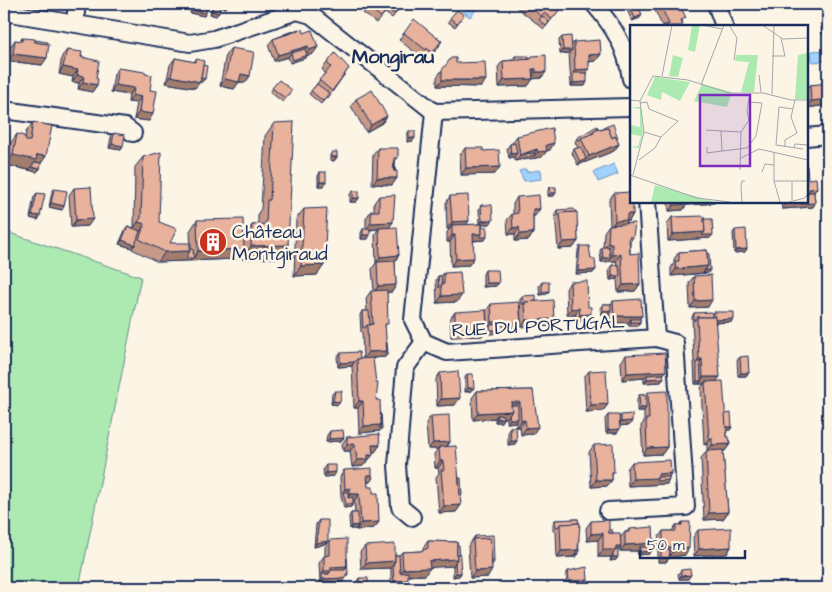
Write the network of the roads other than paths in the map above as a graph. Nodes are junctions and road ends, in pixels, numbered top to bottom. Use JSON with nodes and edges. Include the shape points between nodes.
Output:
{"nodes":[{"id":1,"x":73,"y":4,"type":"edge"},
{"id":2,"x":594,"y":4,"type":"edge"},
{"id":3,"x":716,"y":4,"type":"edge"},
{"id":4,"x":4,"y":12,"type":"edge"},
{"id":5,"x":76,"y":23,"type":"junction"},
{"id":6,"x":724,"y":25,"type":"edge"},
{"id":7,"x":630,"y":73,"type":"edge"},
{"id":8,"x":630,"y":107,"type":"edge"},
{"id":9,"x":4,"y":110,"type":"edge"},
{"id":10,"x":434,"y":112,"type":"junction"},
{"id":11,"x":133,"y":132,"type":"dead end"},
{"id":12,"x":828,"y":135,"type":"edge"},
{"id":13,"x":807,"y":137,"type":"edge"},
{"id":14,"x":647,"y":202,"type":"edge"},
{"id":15,"x":656,"y":338,"type":"junction"},
{"id":16,"x":424,"y":342,"type":"junction"},
{"id":17,"x":608,"y":511,"type":"dead end"},
{"id":18,"x":412,"y":517,"type":"dead end"}],
"edges":[{"from":1,"to":5,"type":"street"},
{"from":2,"to":7,"type":"street","via":[[611,23],[621,41]]},
{"from":3,"to":6,"type":"street"},
{"from":4,"to":5,"type":"street"},
{"from":5,"to":10,"type":"street","via":[[190,43],[214,39],[297,12],[310,15]]},
{"from":8,"to":10,"type":"street"},
{"from":9,"to":11,"type":"street","via":[[125,127]]},
{"from":10,"to":16,"type":"street","name":"RUE DU PORTUGAL","via":[[413,320]]},
{"from":12,"to":13,"type":"street"},
{"from":14,"to":15,"type":"street"},
{"from":15,"to":16,"type":"street","name":"RUE DU PORTUGAL","via":[[447,352]]},
{"from":15,"to":17,"type":"street","name":"RUE DU PORTUGAL","via":[[676,343],[686,507]]},
{"from":16,"to":18,"type":"street","name":"RUE DU PORTUGAL","via":[[405,368],[397,465],[400,507]]}]}
